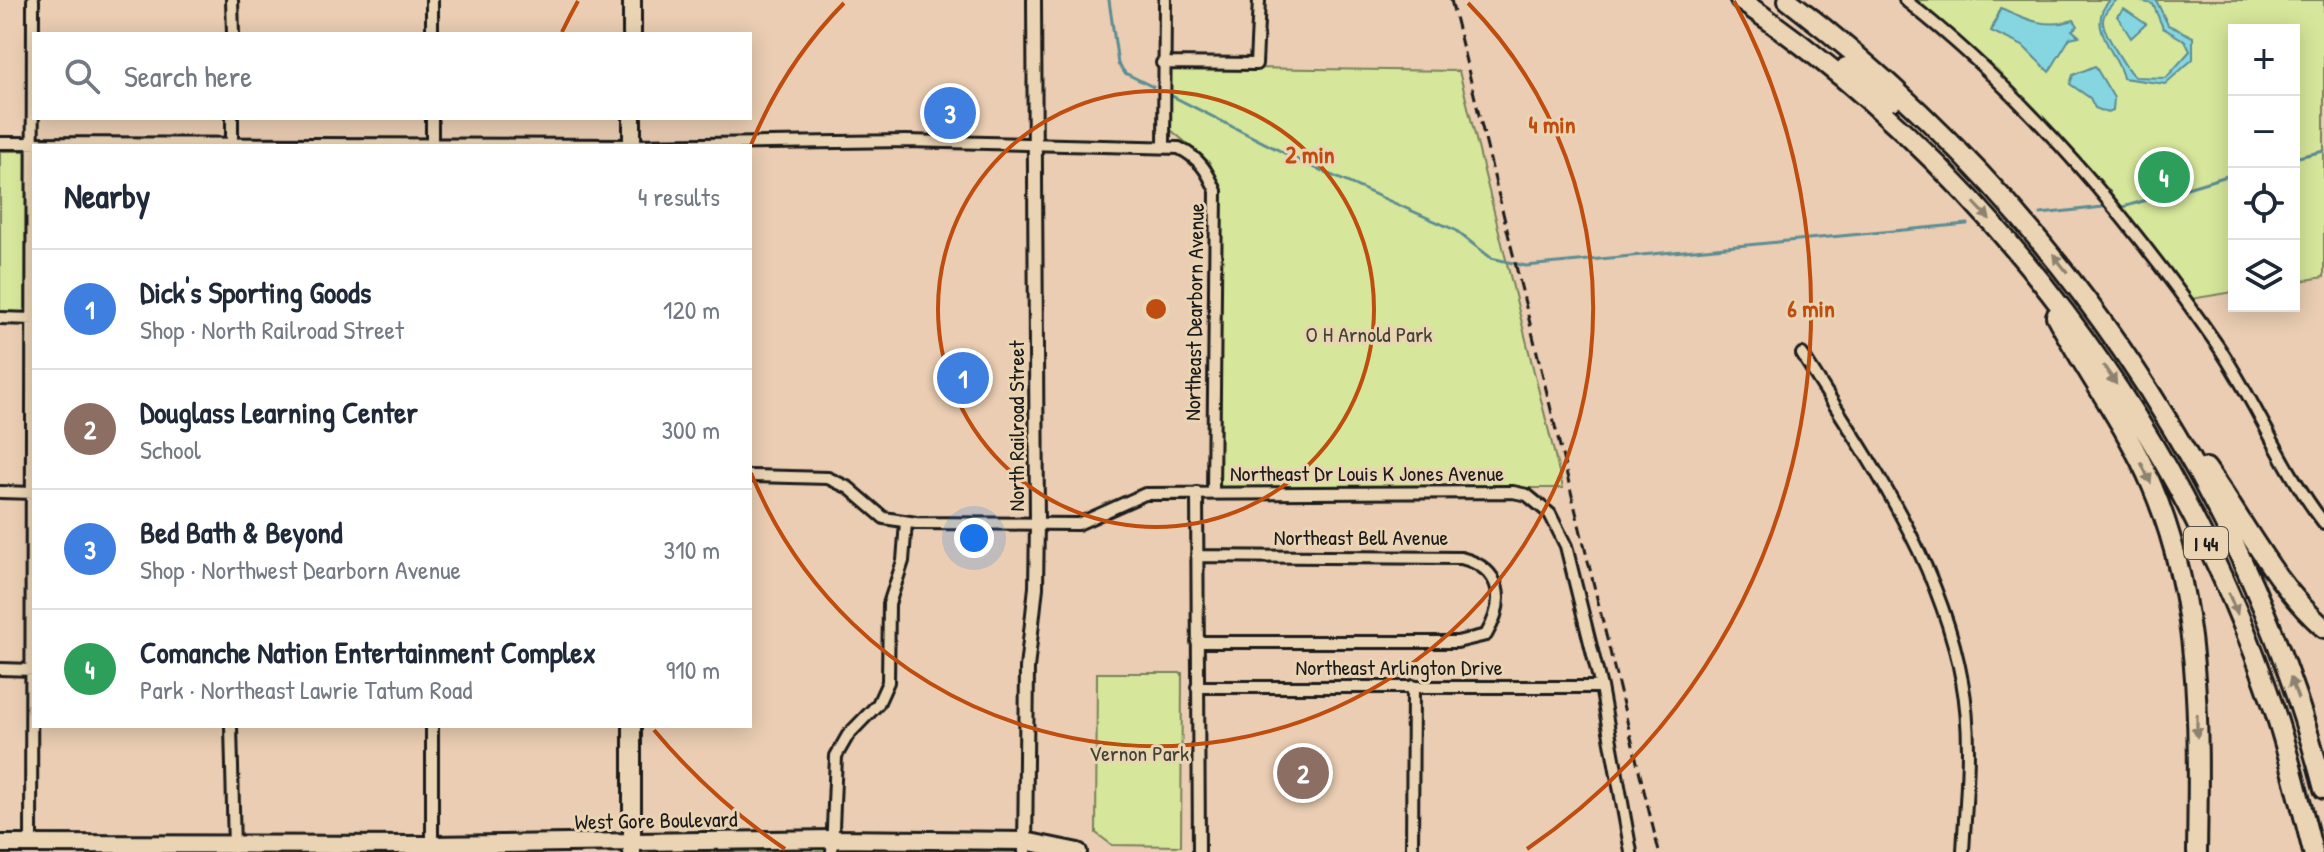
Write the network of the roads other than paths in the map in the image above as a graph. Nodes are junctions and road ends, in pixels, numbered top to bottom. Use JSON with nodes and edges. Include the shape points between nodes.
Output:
{"nodes":[{"id":1,"x":33,"y":0,"type":"edge"},
{"id":2,"x":232,"y":0,"type":"edge"},
{"id":3,"x":432,"y":0,"type":"edge"},
{"id":4,"x":632,"y":0,"type":"edge"},
{"id":5,"x":1034,"y":0,"type":"edge"},
{"id":6,"x":1165,"y":0,"type":"edge"},
{"id":7,"x":1259,"y":0,"type":"edge"},
{"id":8,"x":1740,"y":0,"type":"edge"},
{"id":9,"x":1786,"y":0,"type":"edge"},
{"id":10,"x":1905,"y":0,"type":"edge"},
{"id":11,"x":1759,"y":13,"type":"junction"},
{"id":12,"x":33,"y":32,"type":"edge"},
{"id":13,"x":233,"y":32,"type":"edge"},
{"id":14,"x":432,"y":32,"type":"edge"},
{"id":15,"x":632,"y":32,"type":"edge"},
{"id":16,"x":1162,"y":63,"type":"junction"},
{"id":17,"x":1853,"y":72,"type":"junction"},
{"id":18,"x":32,"y":120,"type":"edge"},
{"id":19,"x":232,"y":120,"type":"edge"},
{"id":20,"x":432,"y":120,"type":"edge"},
{"id":21,"x":632,"y":120,"type":"edge"},
{"id":22,"x":1949,"y":138,"type":"junction"},
{"id":23,"x":0,"y":143,"type":"edge"},
{"id":24,"x":32,"y":143,"type":"junction"},
{"id":25,"x":132,"y":144,"type":"edge"},
{"id":26,"x":232,"y":144,"type":"edge"},
{"id":27,"x":432,"y":144,"type":"edge"},
{"id":28,"x":632,"y":144,"type":"edge"},
{"id":29,"x":742,"y":144,"type":"edge"},
{"id":30,"x":1035,"y":145,"type":"junction"},
{"id":31,"x":1164,"y":147,"type":"junction"},
{"id":32,"x":1930,"y":158,"type":"junction"},
{"id":33,"x":2030,"y":268,"type":"junction"},
{"id":34,"x":0,"y":318,"type":"edge"},
{"id":35,"x":32,"y":319,"type":"edge"},
{"id":36,"x":1802,"y":354,"type":"dead end"},
{"id":37,"x":2129,"y":357,"type":"junction"},
{"id":38,"x":752,"y":476,"type":"edge"},
{"id":39,"x":0,"y":492,"type":"edge"},
{"id":40,"x":32,"y":493,"type":"edge"},
{"id":41,"x":1197,"y":493,"type":"junction"},
{"id":42,"x":1213,"y":493,"type":"junction"},
{"id":43,"x":906,"y":522,"type":"junction"},
{"id":44,"x":2324,"y":523,"type":"edge"},
{"id":45,"x":1037,"y":524,"type":"junction"},
{"id":46,"x":1197,"y":556,"type":"junction"},
{"id":47,"x":1499,"y":601,"type":"joint"},
{"id":48,"x":2324,"y":628,"type":"edge"},
{"id":49,"x":1197,"y":642,"type":"junction"},
{"id":50,"x":0,"y":669,"type":"edge"},
{"id":51,"x":32,"y":670,"type":"edge"},
{"id":52,"x":1413,"y":686,"type":"junction"},
{"id":53,"x":1197,"y":687,"type":"junction"},
{"id":54,"x":1601,"y":687,"type":"junction"},
{"id":55,"x":231,"y":728,"type":"edge"},
{"id":56,"x":432,"y":728,"type":"edge"},
{"id":57,"x":632,"y":728,"type":"edge"},
{"id":58,"x":2324,"y":789,"type":"edge"},
{"id":59,"x":0,"y":844,"type":"edge"},
{"id":60,"x":832,"y":846,"type":"edge"},
{"id":61,"x":1025,"y":847,"type":"edge"},
{"id":62,"x":31,"y":848,"type":"edge"},
{"id":63,"x":234,"y":848,"type":"edge"},
{"id":64,"x":432,"y":848,"type":"edge"},
{"id":65,"x":632,"y":848,"type":"edge"},
{"id":66,"x":1078,"y":852,"type":"edge"},
{"id":67,"x":1199,"y":852,"type":"edge"},
{"id":68,"x":1412,"y":852,"type":"edge"},
{"id":69,"x":1631,"y":852,"type":"edge"},
{"id":70,"x":1963,"y":852,"type":"edge"},
{"id":71,"x":2197,"y":852,"type":"edge"},
{"id":72,"x":2313,"y":852,"type":"edge"}],
"edges":[{"from":1,"to":12,"type":"street"},
{"from":2,"to":13,"type":"street"},
{"from":3,"to":14,"type":"street"},
{"from":4,"to":15,"type":"main road"},
{"from":5,"to":30,"type":"street","name":"North Railroad Street"},
{"from":6,"to":16,"type":"street"},
{"from":7,"to":16,"type":"street","via":[[1256,64]]},
{"from":8,"to":11,"type":"highway","number":"I 44"},
{"from":9,"to":17,"type":"highway"},
{"from":9,"to":22,"type":"highway","number":"I 44"},
{"from":10,"to":44,"type":"street","via":[[1991,76],[2128,224],[2219,348]]},
{"from":11,"to":17,"type":"highway"},
{"from":11,"to":32,"type":"highway","number":"I 44","via":[[1848,82]]},
{"from":16,"to":31,"type":"street"},
{"from":17,"to":22,"type":"highway"},
{"from":17,"to":32,"type":"highway"},
{"from":18,"to":24,"type":"street"},
{"from":19,"to":26,"type":"street"},
{"from":20,"to":27,"type":"street"},
{"from":21,"to":28,"type":"main road"},
{"from":37,"to":22,"type":"highway","number":"I 44","one_way":true,"via":[[2050,250]]},
{"from":23,"to":24,"type":"street","name":"Northeast Dearborn Avenue"},
{"from":24,"to":25,"type":"street","name":"Northeast Dearborn Avenue"},
{"from":29,"to":30,"type":"street","name":"Northeast Dearborn Avenue"},
{"from":30,"to":31,"type":"street","name":"Northeast Dearborn Avenue"},
{"from":30,"to":45,"type":"street","name":"North Railroad Street"},
{"from":31,"to":42,"type":"street","name":"Northeast Dearborn Avenue","via":[[1194,155],[1216,191]]},
{"from":32,"to":33,"type":"highway","number":"I 44","one_way":true},
{"from":33,"to":71,"type":"highway","one_way":true,"via":[[2138,456],[2177,556],[2194,653]]},
{"from":33,"to":72,"type":"highway","number":"I 44","one_way":true,"via":[[2126,400],[2198,527],[2275,712]]},
{"from":34,"to":35,"type":"street"},
{"from":36,"to":70,"type":"street","via":[[1903,517],[1947,619],[1963,682],[1969,744]]},
{"from":37,"to":48,"type":"highway","via":[[2270,566]]},
{"from":58,"to":37,"type":"highway","number":"I 44","one_way":true,"via":[[2299,702],[2249,574],[2179,438]]},
{"from":38,"to":43,"type":"street","via":[[838,481],[884,518]]},
{"from":39,"to":40,"type":"street"},
{"from":41,"to":42,"type":"street"},
{"from":41,"to":45,"type":"street","via":[[1145,494],[1078,524]]},
{"from":41,"to":46,"type":"street"},
{"from":42,"to":54,"type":"street","name":"Northeast Dr Louis K Jones Avenue","via":[[1527,495],[1550,514],[1566,546]]},
{"from":43,"to":45,"type":"street"},
{"from":43,"to":60,"type":"street","via":[[903,561],[889,604],[888,682],[878,704],[836,756]]},
{"from":45,"to":61,"type":"street","name":"North Railroad Street","via":[[1027,668]]},
{"from":46,"to":47,"type":"street","name":"Northeast Bell Avenue","via":[[1461,558],[1479,563],[1493,577]]},
{"from":46,"to":49,"type":"street"},
{"from":47,"to":49,"type":"street","name":"Northeast Arlington Drive","via":[[1486,635],[1457,642]]},
{"from":49,"to":53,"type":"street"},
{"from":50,"to":51,"type":"street"},
{"from":51,"to":62,"type":"street"},
{"from":52,"to":53,"type":"street","name":"Northeast Arlington Drive"},
{"from":52,"to":54,"type":"street","name":"Northeast Arlington Drive"},
{"from":52,"to":68,"type":"street"},
{"from":53,"to":67,"type":"street"},
{"from":54,"to":69,"type":"street","name":"Northeast Dr Louis K Jones Avenue"},
{"from":55,"to":63,"type":"street"},
{"from":56,"to":64,"type":"street"},
{"from":57,"to":65,"type":"main road"},
{"from":59,"to":62,"type":"main road","name":"West Gore Boulevard"},
{"from":60,"to":61,"type":"main road","name":"West Gore Boulevard"},
{"from":60,"to":65,"type":"main road","name":"West Gore Boulevard"},
{"from":61,"to":66,"type":"main road","name":"West Gore Boulevard"},
{"from":62,"to":63,"type":"main road","name":"West Gore Boulevard"},
{"from":63,"to":64,"type":"main road","name":"West Gore Boulevard"},
{"from":64,"to":65,"type":"main road","name":"West Gore Boulevard"}]}
